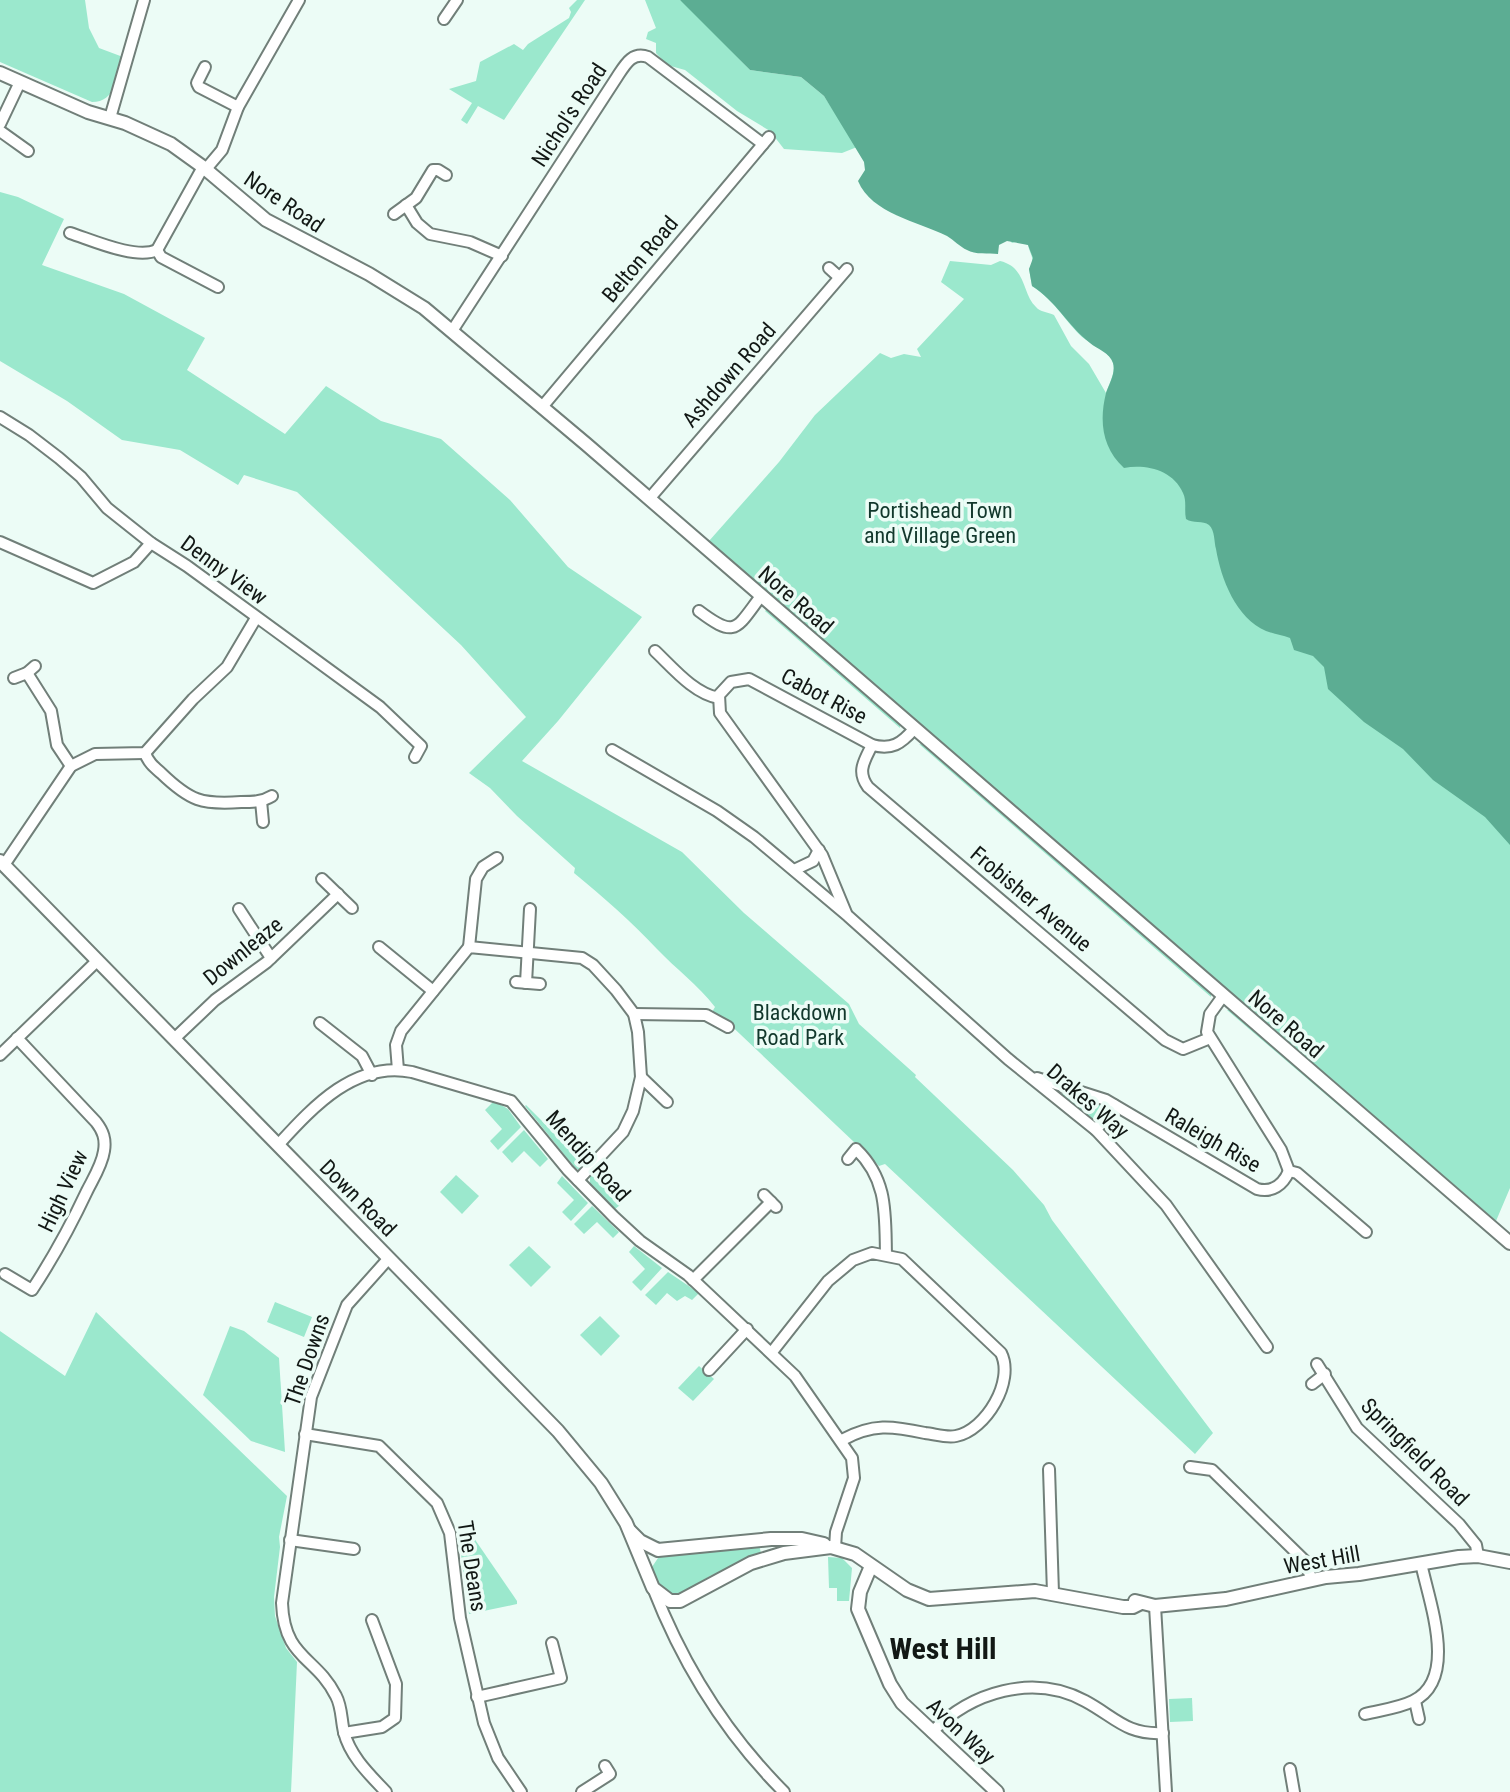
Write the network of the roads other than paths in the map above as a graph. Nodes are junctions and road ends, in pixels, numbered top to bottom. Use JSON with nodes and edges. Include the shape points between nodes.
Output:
{"nodes":[{"id":1,"x":144,"y":0,"type":"edge"},
{"id":2,"x":299,"y":0,"type":"edge"},
{"id":3,"x":451,"y":2,"type":"edge"},
{"id":4,"x":444,"y":19,"type":"dead end"},
{"id":5,"x":205,"y":67,"type":"dead end"},
{"id":6,"x":0,"y":73,"type":"edge"},
{"id":7,"x":20,"y":82,"type":"junction"},
{"id":8,"x":238,"y":107,"type":"junction"},
{"id":9,"x":110,"y":118,"type":"junction"},
{"id":10,"x":0,"y":124,"type":"edge"},
{"id":11,"x":0,"y":131,"type":"edge"},
{"id":12,"x":766,"y":140,"type":"joint"},
{"id":13,"x":28,"y":151,"type":"dead end"},
{"id":14,"x":205,"y":168,"type":"junction"},
{"id":15,"x":446,"y":175,"type":"dead end"},
{"id":16,"x":406,"y":205,"type":"junction"},
{"id":17,"x":394,"y":214,"type":"dead end"},
{"id":18,"x":70,"y":233,"type":"dead end"},
{"id":19,"x":157,"y":250,"type":"junction"},
{"id":20,"x":502,"y":256,"type":"junction"},
{"id":21,"x":829,"y":268,"type":"dead end"},
{"id":22,"x":218,"y":287,"type":"dead end"},
{"id":23,"x":452,"y":331,"type":"junction"},
{"id":24,"x":542,"y":407,"type":"junction"},
{"id":25,"x":4,"y":424,"type":"edge"},
{"id":26,"x":649,"y":499,"type":"junction"},
{"id":27,"x":0,"y":542,"type":"edge"},
{"id":28,"x":151,"y":543,"type":"junction"},
{"id":29,"x":761,"y":596,"type":"junction"},
{"id":30,"x":699,"y":611,"type":"dead end"},
{"id":31,"x":256,"y":618,"type":"junction"},
{"id":32,"x":655,"y":651,"type":"dead end"},
{"id":33,"x":14,"y":678,"type":"dead end"},
{"id":34,"x":719,"y":698,"type":"junction"},
{"id":35,"x":914,"y":729,"type":"junction"},
{"id":36,"x":872,"y":745,"type":"junction"},
{"id":37,"x":612,"y":750,"type":"dead end"},
{"id":38,"x":145,"y":753,"type":"junction"},
{"id":39,"x":415,"y":757,"type":"dead end"},
{"id":40,"x":71,"y":766,"type":"junction"},
{"id":41,"x":645,"y":769,"type":"junction"},
{"id":42,"x":639,"y":780,"type":"dead end"},
{"id":43,"x":272,"y":796,"type":"dead end"},
{"id":44,"x":261,"y":801,"type":"junction"},
{"id":45,"x":263,"y":822,"type":"dead end"},
{"id":46,"x":819,"y":850,"type":"junction"},
{"id":47,"x":497,"y":858,"type":"dead end"},
{"id":48,"x":2,"y":863,"type":"edge"},
{"id":49,"x":794,"y":870,"type":"junction"},
{"id":50,"x":322,"y":879,"type":"dead end"},
{"id":51,"x":338,"y":894,"type":"junction"},
{"id":52,"x":352,"y":908,"type":"dead end"},
{"id":53,"x":239,"y":909,"type":"dead end"},
{"id":54,"x":529,"y":909,"type":"dead end"},
{"id":55,"x":848,"y":916,"type":"junction"},
{"id":56,"x":248,"y":921,"type":"junction"},
{"id":57,"x":238,"y":929,"type":"dead end"},
{"id":58,"x":379,"y":947,"type":"dead end"},
{"id":59,"x":469,"y":947,"type":"junction"},
{"id":60,"x":527,"y":953,"type":"junction"},
{"id":61,"x":271,"y":958,"type":"junction"},
{"id":62,"x":97,"y":961,"type":"junction"},
{"id":63,"x":540,"y":984,"type":"dead end"},
{"id":64,"x":433,"y":991,"type":"junction"},
{"id":65,"x":1223,"y":996,"type":"junction"},
{"id":66,"x":634,"y":1014,"type":"junction"},
{"id":67,"x":320,"y":1023,"type":"dead end"},
{"id":68,"x":728,"y":1027,"type":"dead end"},
{"id":69,"x":17,"y":1038,"type":"junction"},
{"id":70,"x":1210,"y":1038,"type":"junction"},
{"id":71,"x":174,"y":1039,"type":"junction"},
{"id":72,"x":0,"y":1055,"type":"edge"},
{"id":73,"x":398,"y":1070,"type":"junction"},
{"id":74,"x":1024,"y":1072,"type":"junction"},
{"id":75,"x":372,"y":1075,"type":"junction"},
{"id":76,"x":641,"y":1077,"type":"junction"},
{"id":77,"x":667,"y":1102,"type":"dead end"},
{"id":78,"x":1114,"y":1105,"type":"junction"},
{"id":79,"x":1096,"y":1130,"type":"junction"},
{"id":80,"x":278,"y":1145,"type":"junction"},
{"id":81,"x":848,"y":1159,"type":"dead end"},
{"id":82,"x":1289,"y":1171,"type":"junction"},
{"id":83,"x":578,"y":1180,"type":"junction"},
{"id":84,"x":770,"y":1202,"type":"dead end"},
{"id":85,"x":1366,"y":1232,"type":"dead end"},
{"id":86,"x":1510,"y":1243,"type":"edge"},
{"id":87,"x":886,"y":1255,"type":"junction"},
{"id":88,"x":389,"y":1258,"type":"junction"},
{"id":89,"x":5,"y":1274,"type":"dead end"},
{"id":90,"x":693,"y":1280,"type":"junction"},
{"id":91,"x":32,"y":1290,"type":"junction"},
{"id":92,"x":43,"y":1296,"type":"dead end"},
{"id":93,"x":747,"y":1329,"type":"junction"},
{"id":94,"x":1267,"y":1347,"type":"dead end"},
{"id":95,"x":772,"y":1352,"type":"junction"},
{"id":96,"x":1317,"y":1364,"type":"dead end"},
{"id":97,"x":709,"y":1370,"type":"dead end"},
{"id":98,"x":1325,"y":1374,"type":"junction"},
{"id":99,"x":1312,"y":1384,"type":"dead end"},
{"id":100,"x":305,"y":1434,"type":"junction"},
{"id":101,"x":842,"y":1440,"type":"junction"},
{"id":102,"x":1190,"y":1467,"type":"dead end"},
{"id":103,"x":1049,"y":1469,"type":"dead end"},
{"id":104,"x":629,"y":1530,"type":"junction"},
{"id":105,"x":771,"y":1539,"type":"junction"},
{"id":106,"x":290,"y":1540,"type":"junction"},
{"id":107,"x":833,"y":1547,"type":"junction"},
{"id":108,"x":354,"y":1549,"type":"dead end"},
{"id":109,"x":658,"y":1550,"type":"junction"},
{"id":110,"x":772,"y":1556,"type":"junction"},
{"id":111,"x":1478,"y":1556,"type":"junction"},
{"id":112,"x":1510,"y":1562,"type":"edge"},
{"id":113,"x":1421,"y":1563,"type":"junction"},
{"id":114,"x":871,"y":1566,"type":"junction"},
{"id":115,"x":1312,"y":1580,"type":"junction"},
{"id":116,"x":652,"y":1585,"type":"junction"},
{"id":117,"x":1053,"y":1593,"type":"junction"},
{"id":118,"x":680,"y":1601,"type":"junction"},
{"id":119,"x":1155,"y":1606,"type":"junction"},
{"id":120,"x":378,"y":1623,"type":"dead end"},
{"id":121,"x":672,"y":1636,"type":"junction"},
{"id":122,"x":552,"y":1643,"type":"dead end"},
{"id":123,"x":561,"y":1678,"type":"junction"},
{"id":124,"x":564,"y":1691,"type":"dead end"},
{"id":125,"x":477,"y":1697,"type":"junction"},
{"id":126,"x":1415,"y":1701,"type":"junction"},
{"id":127,"x":1365,"y":1714,"type":"dead end"},
{"id":128,"x":1419,"y":1719,"type":"dead end"},
{"id":129,"x":932,"y":1732,"type":"junction"},
{"id":130,"x":344,"y":1733,"type":"junction"},
{"id":131,"x":1163,"y":1733,"type":"junction"},
{"id":132,"x":1290,"y":1769,"type":"dead end"},
{"id":133,"x":610,"y":1774,"type":"dead end"},
{"id":134,"x":373,"y":1787,"type":"edge"},
{"id":135,"x":386,"y":1792,"type":"edge"},
{"id":136,"x":521,"y":1792,"type":"edge"},
{"id":137,"x":582,"y":1792,"type":"edge"},
{"id":138,"x":784,"y":1792,"type":"edge"},
{"id":139,"x":997,"y":1792,"type":"edge"},
{"id":140,"x":1166,"y":1792,"type":"edge"},
{"id":141,"x":1294,"y":1792,"type":"edge"}],
"edges":[{"from":1,"to":9,"type":"street"},
{"from":2,"to":8,"type":"street"},
{"from":3,"to":4,"type":"street"},
{"from":5,"to":8,"type":"street","via":[[199,87]]},
{"from":6,"to":7,"type":"street","name":"Nore Road"},
{"from":7,"to":9,"type":"street","name":"Nore Road"},
{"from":7,"to":10,"type":"street"},
{"from":8,"to":14,"type":"street","via":[[222,150]]},
{"from":9,"to":14,"type":"street","name":"Nore Road","via":[[156,136]]},
{"from":11,"to":13,"type":"street"},
{"from":12,"to":20,"type":"street","name":"Nichol's Road","via":[[648,57],[635,56]]},
{"from":12,"to":24,"type":"street","name":"Belton Road"},
{"from":14,"to":19,"type":"street"},
{"from":14,"to":23,"type":"street","name":"Nore Road","via":[[266,220],[398,290]]},
{"from":15,"to":16,"type":"street","via":[[432,171]]},
{"from":16,"to":17,"type":"street"},
{"from":16,"to":20,"type":"street","via":[[430,234],[470,242]]},
{"from":18,"to":19,"type":"street","via":[[130,252]]},
{"from":19,"to":22,"type":"street"},
{"from":20,"to":23,"type":"street","name":"Nichol's Road"},
{"from":21,"to":26,"type":"street","name":"Ashdown Road","via":[[843,273]]},
{"from":23,"to":24,"type":"street","name":"Nore Road"},
{"from":24,"to":26,"type":"street","name":"Nore Road"},
{"from":25,"to":28,"type":"street","name":"Denny View","via":[[59,458],[107,508]]},
{"from":26,"to":29,"type":"street","name":"Nore Road"},
{"from":27,"to":28,"type":"street","via":[[89,587],[134,562]]},
{"from":28,"to":31,"type":"street","name":"Denny View"},
{"from":29,"to":30,"type":"street","via":[[733,628],[720,626]]},
{"from":29,"to":35,"type":"street","name":"Nore Road"},
{"from":31,"to":38,"type":"street","via":[[227,667]]},
{"from":31,"to":39,"type":"street","name":"Denny View","via":[[423,744]]},
{"from":32,"to":34,"type":"street","via":[[662,664]]},
{"from":33,"to":40,"type":"street","via":[[31,670],[51,711],[57,745]]},
{"from":34,"to":36,"type":"street","name":"Cabot Rise","via":[[728,684],[749,679]]},
{"from":34,"to":46,"type":"street","via":[[720,713]]},
{"from":35,"to":36,"type":"street","name":"Cabot Rise","via":[[894,747]]},
{"from":35,"to":65,"type":"street","name":"Nore Road"},
{"from":36,"to":70,"type":"street","name":"Frobisher Avenue","via":[[861,769],[868,787],[1165,1040],[1183,1049]]},
{"from":37,"to":41,"type":"street","name":"Drakes Way"},
{"from":38,"to":40,"type":"street","via":[[95,754]]},
{"from":38,"to":44,"type":"street","via":[[176,788],[197,801]]},
{"from":40,"to":48,"type":"street"},
{"from":41,"to":42,"type":"street"},
{"from":41,"to":49,"type":"street","name":"Drakes Way","via":[[728,819]]},
{"from":43,"to":44,"type":"street"},
{"from":44,"to":45,"type":"street"},
{"from":46,"to":49,"type":"street","via":[[814,860]]},
{"from":46,"to":55,"type":"street","name":"Drakes Way"},
{"from":47,"to":59,"type":"street","via":[[476,879]]},
{"from":48,"to":62,"type":"street","name":"Down Road"},
{"from":49,"to":55,"type":"street","name":"Drakes Way"},
{"from":50,"to":51,"type":"street"},
{"from":51,"to":52,"type":"street"},
{"from":51,"to":61,"type":"street","name":"Downleaze"},
{"from":53,"to":56,"type":"street"},
{"from":54,"to":60,"type":"street"},
{"from":55,"to":74,"type":"street","name":"Drakes Way"},
{"from":56,"to":57,"type":"street"},
{"from":56,"to":61,"type":"street"},
{"from":58,"to":64,"type":"street"},
{"from":59,"to":60,"type":"street"},
{"from":59,"to":64,"type":"street"},
{"from":60,"to":63,"type":"street","via":[[521,983]]},
{"from":60,"to":66,"type":"street","via":[[586,960]]},
{"from":61,"to":71,"type":"street","name":"Downleaze"},
{"from":62,"to":69,"type":"street"},
{"from":62,"to":71,"type":"street","name":"Down Road"},
{"from":64,"to":73,"type":"street","via":[[398,1036]]},
{"from":65,"to":70,"type":"street","via":[[1208,1020]]},
{"from":65,"to":86,"type":"street","name":"Nore Road"},
{"from":66,"to":68,"type":"street","via":[[706,1015]]},
{"from":66,"to":76,"type":"street"},
{"from":67,"to":75,"type":"street","via":[[362,1056]]},
{"from":69,"to":72,"type":"street"},
{"from":69,"to":91,"type":"street","name":"High View","via":[[91,1115],[105,1143],[81,1205]]},
{"from":70,"to":82,"type":"street","name":"Raleigh Rise"},
{"from":71,"to":80,"type":"street","name":"Down Road"},
{"from":73,"to":75,"type":"street","name":"Mendip Road"},
{"from":73,"to":83,"type":"street","name":"Mendip Road","via":[[511,1101]]},
{"from":74,"to":78,"type":"street","name":"Raleigh Rise"},
{"from":74,"to":79,"type":"street","name":"Drakes Way"},
{"from":75,"to":80,"type":"street","name":"Mendip Road","via":[[321,1100]]},
{"from":76,"to":77,"type":"street"},
{"from":76,"to":83,"type":"street","via":[[627,1126]]},
{"from":78,"to":79,"type":"street"},
{"from":78,"to":82,"type":"street","name":"Raleigh Rise","via":[[1257,1189],[1277,1187]]},
{"from":79,"to":94,"type":"street","name":"Drakes Way","via":[[1166,1205]]},
{"from":80,"to":88,"type":"street","name":"Down Road"},
{"from":81,"to":87,"type":"street","via":[[856,1149],[878,1176]]},
{"from":82,"to":85,"type":"street","name":"Raleigh Rise"},
{"from":83,"to":90,"type":"street","name":"Mendip Road","via":[[640,1241]]},
{"from":84,"to":90,"type":"street"},
{"from":87,"to":95,"type":"street","via":[[868,1254],[837,1272]]},
{"from":87,"to":101,"type":"street","via":[[902,1259],[996,1346],[1004,1359],[1005,1381],[977,1424],[962,1434],[871,1427]]},
{"from":88,"to":100,"type":"street","name":"The Downs","via":[[347,1305],[315,1386]]},
{"from":88,"to":104,"type":"street","name":"Down Road","via":[[567,1441]]},
{"from":89,"to":91,"type":"street"},
{"from":90,"to":93,"type":"street","name":"Mendip Road"},
{"from":91,"to":92,"type":"street"},
{"from":93,"to":95,"type":"street","name":"Mendip Road"},
{"from":93,"to":97,"type":"street"},
{"from":95,"to":101,"type":"street","name":"Mendip Road"},
{"from":96,"to":98,"type":"street","name":"Springfield Road"},
{"from":98,"to":99,"type":"street"},
{"from":98,"to":111,"type":"street","name":"Springfield Road","via":[[1359,1430],[1459,1524],[1475,1543]]},
{"from":100,"to":106,"type":"street","name":"The Downs"},
{"from":100,"to":125,"type":"street","name":"The Deans","via":[[379,1446],[437,1503],[450,1533]]},
{"from":101,"to":107,"type":"street","name":"Mendip Road","via":[[854,1474]]},
{"from":102,"to":115,"type":"street","via":[[1212,1470],[1304,1560]]},
{"from":103,"to":117,"type":"street"},
{"from":104,"to":109,"type":"street"},
{"from":104,"to":116,"type":"street","name":"Down Road"},
{"from":105,"to":107,"type":"street","name":"West Hill"},
{"from":105,"to":109,"type":"street","name":"West Hill"},
{"from":105,"to":110,"type":"street"},
{"from":106,"to":108,"type":"street"},
{"from":106,"to":130,"type":"street","name":"The Downs","via":[[282,1603],[286,1631],[337,1697]]},
{"from":107,"to":110,"type":"street"},
{"from":107,"to":114,"type":"street","name":"West Hill"},
{"from":109,"to":116,"type":"street","via":[[650,1563]]},
{"from":110,"to":118,"type":"street"},
{"from":111,"to":112,"type":"street","name":"West Hill"},
{"from":111,"to":113,"type":"street","name":"West Hill"},
{"from":113,"to":115,"type":"street","name":"West Hill"},
{"from":113,"to":126,"type":"street","via":[[1440,1664],[1430,1686]]},
{"from":114,"to":117,"type":"street","name":"West Hill","via":[[917,1595],[936,1600],[1024,1590]]},
{"from":114,"to":129,"type":"street","name":"Avon Way","via":[[858,1598],[862,1623],[898,1698]]},
{"from":115,"to":119,"type":"street","name":"West Hill","via":[[1226,1599]]},
{"from":116,"to":118,"type":"street","via":[[664,1599]]},
{"from":116,"to":121,"type":"street"},
{"from":117,"to":119,"type":"street","name":"West Hill","via":[[1126,1607]]},
{"from":118,"to":121,"type":"street","via":[[670,1615]]},
{"from":119,"to":131,"type":"street"},
{"from":120,"to":130,"type":"street","via":[[397,1687],[395,1719],[377,1729]]},
{"from":121,"to":138,"type":"street","via":[[716,1711]]},
{"from":122,"to":123,"type":"street"},
{"from":123,"to":124,"type":"street"},
{"from":123,"to":125,"type":"street"},
{"from":125,"to":136,"type":"street","name":"The Deans","via":[[488,1737]]},
{"from":126,"to":127,"type":"street"},
{"from":126,"to":128,"type":"street"},
{"from":129,"to":131,"type":"street","via":[[954,1711],[979,1698],[1029,1688],[1075,1696],[1134,1731]]},
{"from":129,"to":139,"type":"street","name":"Avon Way"},
{"from":130,"to":134,"type":"street","name":"The Downs"},
{"from":131,"to":140,"type":"street"},
{"from":132,"to":141,"type":"street"},
{"from":133,"to":137,"type":"street"},
{"from":134,"to":135,"type":"street","name":"The Downs"}]}
